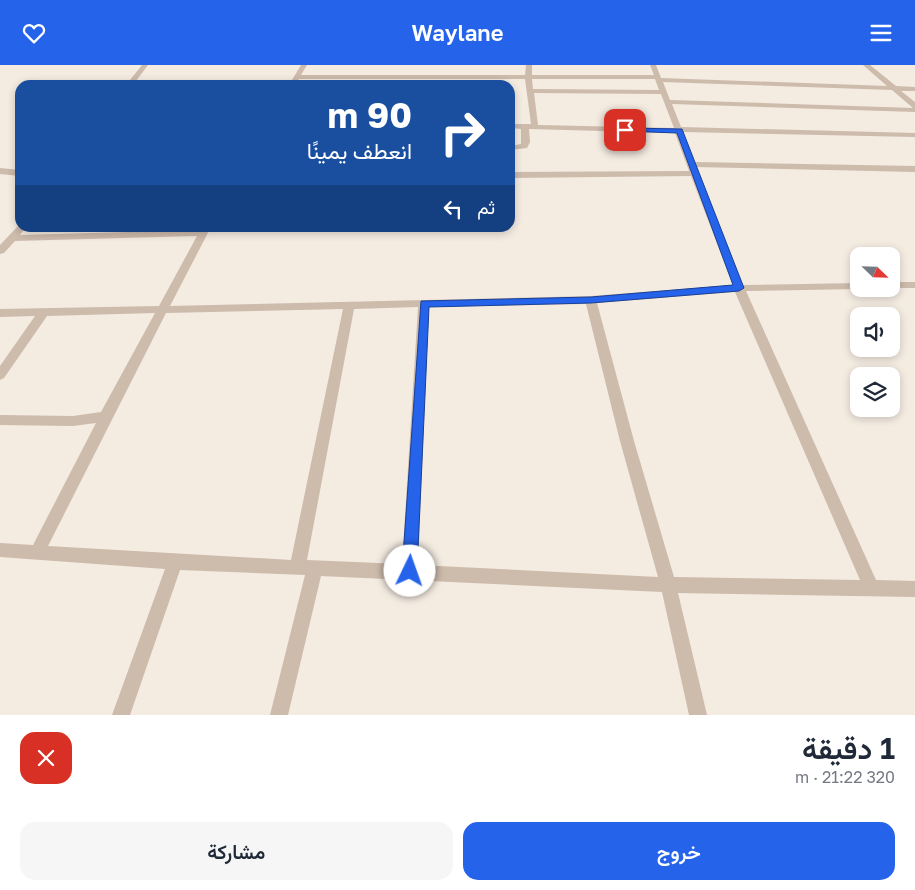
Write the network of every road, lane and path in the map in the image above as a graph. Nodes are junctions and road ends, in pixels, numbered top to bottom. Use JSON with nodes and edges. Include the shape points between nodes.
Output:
{"nodes":[{"id":1,"x":145,"y":65,"type":"edge"},
{"id":2,"x":304,"y":65,"type":"edge"},
{"id":3,"x":528,"y":65,"type":"edge"},
{"id":4,"x":653,"y":65,"type":"edge"},
{"id":5,"x":866,"y":65,"type":"edge"},
{"id":6,"x":296,"y":77,"type":"junction"},
{"id":7,"x":528,"y":77,"type":"junction"},
{"id":8,"x":506,"y":78,"type":"edge"},
{"id":9,"x":658,"y":78,"type":"junction"},
{"id":10,"x":133,"y":80,"type":"edge"},
{"id":11,"x":294,"y":80,"type":"edge"},
{"id":12,"x":894,"y":89,"type":"junction"},
{"id":13,"x":915,"y":89,"type":"edge"},
{"id":14,"x":530,"y":91,"type":"junction"},
{"id":15,"x":666,"y":97,"type":"junction"},
{"id":16,"x":915,"y":107,"type":"edge"},
{"id":17,"x":915,"y":111,"type":"edge"},
{"id":18,"x":515,"y":127,"type":"edge"},
{"id":19,"x":525,"y":128,"type":"junction"},
{"id":20,"x":535,"y":128,"type":"junction"},
{"id":21,"x":679,"y":130,"type":"junction"},
{"id":22,"x":915,"y":135,"type":"edge"},
{"id":23,"x":515,"y":147,"type":"edge"},
{"id":24,"x":694,"y":169,"type":"junction"},
{"id":25,"x":915,"y":169,"type":"edge"},
{"id":26,"x":0,"y":171,"type":"edge"},
{"id":27,"x":15,"y":172,"type":"edge"},
{"id":28,"x":515,"y":175,"type":"edge"},
{"id":29,"x":17,"y":232,"type":"edge"},
{"id":30,"x":157,"y":232,"type":"edge"},
{"id":31,"x":204,"y":232,"type":"edge"},
{"id":32,"x":12,"y":238,"type":"junction"},
{"id":33,"x":0,"y":251,"type":"edge"},
{"id":34,"x":900,"y":285,"type":"edge"},
{"id":35,"x":915,"y":285,"type":"edge"},
{"id":36,"x":850,"y":286,"type":"edge"},
{"id":37,"x":739,"y":288,"type":"junction"},
{"id":38,"x":591,"y":300,"type":"junction"},
{"id":39,"x":349,"y":304,"type":"junction"},
{"id":40,"x":424,"y":304,"type":"junction"},
{"id":41,"x":162,"y":309,"type":"junction"},
{"id":42,"x":44,"y":312,"type":"junction"},
{"id":43,"x":0,"y":313,"type":"edge"},
{"id":44,"x":0,"y":375,"type":"edge"},
{"id":45,"x":106,"y":417,"type":"junction"},
{"id":46,"x":0,"y":420,"type":"edge"},
{"id":47,"x":0,"y":551,"type":"edge"},
{"id":48,"x":37,"y":553,"type":"junction"},
{"id":49,"x":175,"y":562,"type":"junction"},
{"id":50,"x":306,"y":566,"type":"junction"},
{"id":51,"x":410,"y":571,"type":"junction"},
{"id":52,"x":668,"y":585,"type":"junction"},
{"id":53,"x":872,"y":589,"type":"junction"},
{"id":54,"x":915,"y":589,"type":"edge"},
{"id":55,"x":121,"y":715,"type":"edge"},
{"id":56,"x":279,"y":715,"type":"edge"},
{"id":57,"x":698,"y":715,"type":"edge"}],
"edges":[{"from":1,"to":10,"type":"street"},
{"from":2,"to":6,"type":"street"},
{"from":3,"to":7,"type":"street"},
{"from":4,"to":9,"type":"street"},
{"from":5,"to":12,"type":"street"},
{"from":6,"to":8,"type":"street","via":[[443,75]]},
{"from":6,"to":11,"type":"street"},
{"from":7,"to":8,"type":"street"},
{"from":7,"to":9,"type":"street"},
{"from":7,"to":14,"type":"street"},
{"from":9,"to":12,"type":"street"},
{"from":9,"to":15,"type":"street"},
{"from":12,"to":13,"type":"street"},
{"from":12,"to":16,"type":"street"},
{"from":14,"to":15,"type":"street"},
{"from":14,"to":20,"type":"street"},
{"from":15,"to":17,"type":"street"},
{"from":15,"to":21,"type":"street"},
{"from":18,"to":19,"type":"street"},
{"from":19,"to":20,"type":"street"},
{"from":19,"to":23,"type":"street","via":[[525,145]]},
{"from":20,"to":21,"type":"street"},
{"from":21,"to":22,"type":"street"},
{"from":21,"to":24,"type":"street"},
{"from":24,"to":25,"type":"street"},
{"from":24,"to":28,"type":"street"},
{"from":24,"to":37,"type":"street"},
{"from":26,"to":27,"type":"street"},
{"from":29,"to":32,"type":"street"},
{"from":30,"to":32,"type":"street"},
{"from":31,"to":41,"type":"street"},
{"from":32,"to":33,"type":"street"},
{"from":34,"to":35,"type":"street"},
{"from":36,"to":37,"type":"street"},
{"from":37,"to":38,"type":"street"},
{"from":37,"to":53,"type":"street"},
{"from":38,"to":40,"type":"street"},
{"from":38,"to":52,"type":"street"},
{"from":39,"to":40,"type":"street"},
{"from":39,"to":41,"type":"street"},
{"from":39,"to":50,"type":"street"},
{"from":40,"to":51,"type":"street"},
{"from":41,"to":42,"type":"street"},
{"from":41,"to":45,"type":"street"},
{"from":42,"to":43,"type":"street"},
{"from":42,"to":44,"type":"street"},
{"from":45,"to":46,"type":"street","via":[[73,421]]},
{"from":45,"to":48,"type":"street"},
{"from":47,"to":48,"type":"street"},
{"from":48,"to":49,"type":"street"},
{"from":49,"to":50,"type":"street"},
{"from":49,"to":55,"type":"street"},
{"from":50,"to":51,"type":"street"},
{"from":50,"to":56,"type":"street"},
{"from":51,"to":52,"type":"street"},
{"from":52,"to":53,"type":"street"},
{"from":52,"to":57,"type":"street"},
{"from":53,"to":54,"type":"street"}]}
